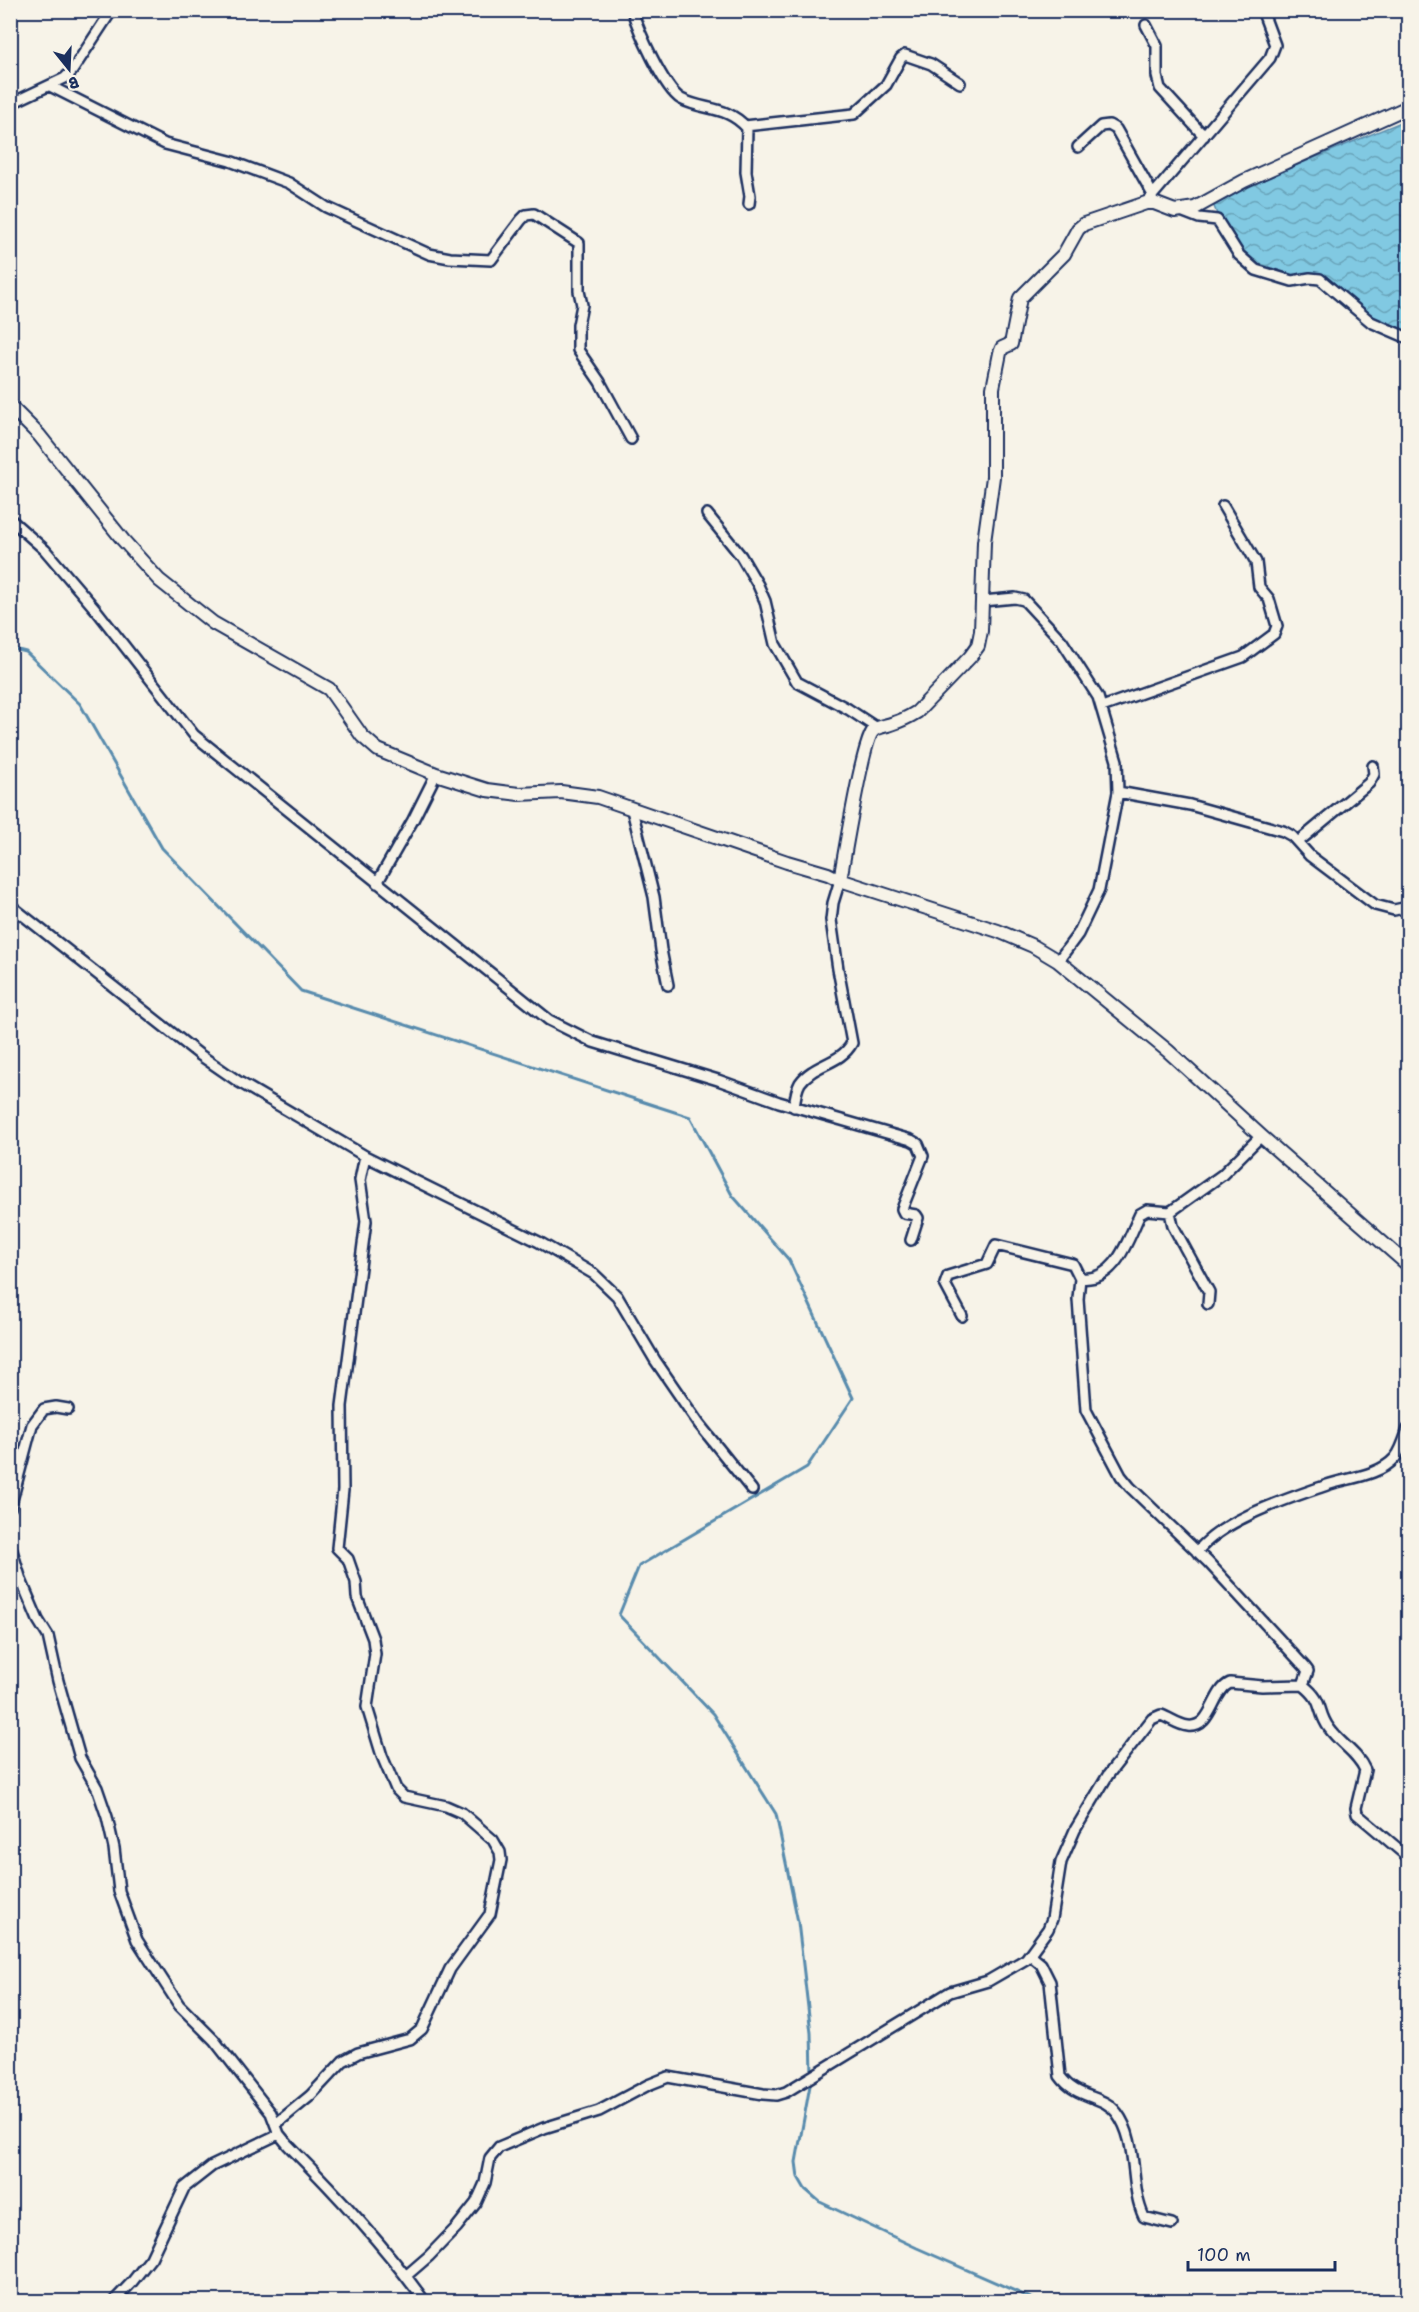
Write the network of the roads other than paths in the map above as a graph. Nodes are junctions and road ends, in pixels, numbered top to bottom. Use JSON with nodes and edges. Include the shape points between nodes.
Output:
{"nodes":[{"id":1,"x":112,"y":10,"type":"edge"},
{"id":2,"x":632,"y":10,"type":"edge"},
{"id":3,"x":1262,"y":10,"type":"edge"},
{"id":4,"x":1146,"y":25,"type":"dead end"},
{"id":5,"x":960,"y":83,"type":"dead end"},
{"id":6,"x":50,"y":86,"type":"junction"},
{"id":7,"x":10,"y":104,"type":"edge"},
{"id":8,"x":1408,"y":107,"type":"edge"},
{"id":9,"x":745,"y":126,"type":"junction"},
{"id":10,"x":1204,"y":136,"type":"junction"},
{"id":11,"x":1078,"y":147,"type":"dead end"},
{"id":12,"x":1149,"y":199,"type":"junction"},
{"id":13,"x":749,"y":204,"type":"dead end"},
{"id":14,"x":1181,"y":211,"type":"junction"},
{"id":15,"x":1408,"y":338,"type":"edge"},
{"id":16,"x":10,"y":406,"type":"edge"},
{"id":17,"x":631,"y":439,"type":"dead end"},
{"id":18,"x":1223,"y":506,"type":"dead end"},
{"id":19,"x":707,"y":514,"type":"dead end"},
{"id":20,"x":10,"y":519,"type":"edge"},
{"id":21,"x":983,"y":602,"type":"junction"},
{"id":22,"x":1102,"y":707,"type":"junction"},
{"id":23,"x":877,"y":728,"type":"junction"},
{"id":24,"x":1373,"y":766,"type":"dead end"},
{"id":25,"x":436,"y":774,"type":"junction"},
{"id":26,"x":1119,"y":792,"type":"junction"},
{"id":27,"x":632,"y":810,"type":"junction"},
{"id":28,"x":1298,"y":842,"type":"junction"},
{"id":29,"x":840,"y":880,"type":"junction"},
{"id":30,"x":377,"y":883,"type":"junction"},
{"id":31,"x":10,"y":905,"type":"edge"},
{"id":32,"x":1408,"y":907,"type":"edge"},
{"id":33,"x":1058,"y":961,"type":"junction"},
{"id":34,"x":668,"y":985,"type":"dead end"},
{"id":35,"x":794,"y":1107,"type":"junction"},
{"id":36,"x":1262,"y":1136,"type":"junction"},
{"id":37,"x":366,"y":1156,"type":"junction"},
{"id":38,"x":1170,"y":1212,"type":"junction"},
{"id":39,"x":911,"y":1240,"type":"dead end"},
{"id":40,"x":1408,"y":1265,"type":"edge"},
{"id":41,"x":1080,"y":1278,"type":"junction"},
{"id":42,"x":1208,"y":1304,"type":"dead end"},
{"id":43,"x":962,"y":1316,"type":"dead end"},
{"id":44,"x":68,"y":1409,"type":"dead end"},
{"id":45,"x":1408,"y":1429,"type":"edge"},
{"id":46,"x":752,"y":1490,"type":"dead end"},
{"id":47,"x":10,"y":1508,"type":"edge"},
{"id":48,"x":10,"y":1544,"type":"edge"},
{"id":49,"x":1197,"y":1552,"type":"junction"},
{"id":50,"x":10,"y":1580,"type":"edge"},
{"id":51,"x":21,"y":1580,"type":"junction"},
{"id":52,"x":1303,"y":1685,"type":"junction"},
{"id":53,"x":1408,"y":1857,"type":"edge"},
{"id":54,"x":1030,"y":1955,"type":"junction"},
{"id":55,"x":276,"y":2124,"type":"junction"},
{"id":56,"x":279,"y":2134,"type":"junction"},
{"id":57,"x":1172,"y":2224,"type":"dead end"},
{"id":58,"x":406,"y":2275,"type":"junction"},
{"id":59,"x":113,"y":2301,"type":"edge"},
{"id":60,"x":425,"y":2301,"type":"edge"}],
"edges":[{"from":1,"to":6,"type":"street","via":[[72,71]]},
{"from":2,"to":9,"type":"street","via":[[668,85],[679,98],[719,109]]},
{"from":3,"to":10,"type":"street","via":[[1274,38],[1270,58]]},
{"from":4,"to":10,"type":"street","via":[[1156,46],[1160,88]]},
{"from":5,"to":9,"type":"street","via":[[931,64],[905,55],[886,85],[854,114]]},
{"from":6,"to":7,"type":"street"},
{"from":6,"to":17,"type":"street","via":[[165,144],[230,161],[289,183],[326,207],[438,257],[491,260],[526,215],[534,214],[579,243],[582,305],[578,350]]},
{"from":8,"to":14,"type":"street","via":[[1244,181],[1195,208]]},
{"from":9,"to":13,"type":"street"},
{"from":10,"to":12,"type":"street"},
{"from":11,"to":12,"type":"street","via":[[1101,126],[1113,126]]},
{"from":12,"to":14,"type":"street"},
{"from":12,"to":21,"type":"street","via":[[1084,224],[1064,254],[1020,298],[1011,344],[1000,352],[993,388],[993,477],[984,542]]},
{"from":14,"to":15,"type":"street","via":[[1217,220],[1235,250],[1256,270],[1292,282],[1320,279],[1371,322]]},
{"from":16,"to":25,"type":"street","via":[[167,587],[213,623],[329,689],[370,745]]},
{"from":18,"to":22,"type":"street","via":[[1256,562],[1259,587],[1269,599],[1277,626],[1274,633],[1243,657]]},
{"from":19,"to":23,"type":"street","via":[[741,556],[758,585],[775,644],[797,682]]},
{"from":20,"to":30,"type":"street","via":[[45,550],[97,611],[194,735]]},
{"from":21,"to":22,"type":"street","via":[[1015,598],[1032,606],[1079,664]]},
{"from":21,"to":23,"type":"street","via":[[978,646],[970,657],[917,712]]},
{"from":22,"to":26,"type":"street","via":[[1117,761]]},
{"from":23,"to":29,"type":"street","via":[[871,731],[866,745]]},
{"from":24,"to":28,"type":"street","via":[[1369,783]]},
{"from":25,"to":27,"type":"street","via":[[501,793],[581,794]]},
{"from":25,"to":30,"type":"street"},
{"from":26,"to":28,"type":"street","via":[[1190,805],[1274,828]]},
{"from":26,"to":33,"type":"street","via":[[1094,904]]},
{"from":27,"to":29,"type":"street"},
{"from":27,"to":34,"type":"street","via":[[654,897]]},
{"from":28,"to":32,"type":"street","via":[[1310,856],[1375,905],[1394,910]]},
{"from":29,"to":33,"type":"street","via":[[998,931]]},
{"from":29,"to":35,"type":"street","via":[[831,920],[852,1043],[839,1058],[820,1067],[800,1084]]},
{"from":30,"to":35,"type":"street","via":[[526,1003],[568,1031]]},
{"from":31,"to":37,"type":"street","via":[[218,1069]]},
{"from":33,"to":36,"type":"street","via":[[1168,1050]]},
{"from":35,"to":39,"type":"street","via":[[918,1144],[923,1156],[902,1209],[918,1218]]},
{"from":36,"to":38,"type":"street","via":[[1222,1175]]},
{"from":36,"to":40,"type":"street"},
{"from":37,"to":46,"type":"street","via":[[539,1242],[599,1278],[617,1296],[699,1424]]},
{"from":37,"to":55,"type":"street","via":[[360,1180],[366,1215],[343,1388],[343,1490],[338,1548],[348,1559],[373,1639],[369,1717],[400,1794],[462,1813],[493,1840],[501,1860],[490,1914],[450,1969],[422,2029],[400,2043],[343,2061]]},
{"from":38,"to":41,"type":"street","via":[[1143,1211],[1117,1263],[1108,1271]]},
{"from":38,"to":42,"type":"street","via":[[1173,1226],[1209,1292]]},
{"from":41,"to":43,"type":"street","via":[[1073,1264],[996,1245],[987,1264],[948,1276],[945,1284]]},
{"from":41,"to":49,"type":"street","via":[[1077,1299],[1082,1380],[1089,1418],[1121,1476]]},
{"from":44,"to":47,"type":"street","via":[[44,1409],[32,1425]]},
{"from":45,"to":49,"type":"street","via":[[1396,1458],[1388,1464],[1237,1520]]},
{"from":48,"to":51,"type":"street"},
{"from":49,"to":52,"type":"street","via":[[1305,1667],[1308,1675]]},
{"from":50,"to":51,"type":"street"},
{"from":51,"to":55,"type":"street","via":[[48,1636],[80,1758],[107,1817],[118,1891],[137,1940],[179,2005],[214,2040]]},
{"from":52,"to":53,"type":"street","via":[[1314,1693],[1327,1725],[1356,1754],[1365,1770],[1358,1814]]},
{"from":52,"to":54,"type":"street","via":[[1230,1683],[1221,1690],[1204,1720],[1195,1726],[1161,1715],[1152,1719],[1108,1775],[1075,1830],[1061,1862],[1052,1919]]},
{"from":54,"to":57,"type":"street","via":[[1041,1964],[1050,1982],[1060,2076],[1067,2087],[1107,2103],[1119,2115],[1144,2217]]},
{"from":54,"to":58,"type":"street","via":[[1001,1975],[950,1992],[776,2095],[668,2077],[599,2111],[499,2147],[490,2158],[476,2203],[457,2228]]},
{"from":55,"to":56,"type":"street"},
{"from":56,"to":58,"type":"street"},
{"from":56,"to":59,"type":"street","via":[[212,2166],[184,2188],[151,2258]]},
{"from":58,"to":60,"type":"street"}]}
